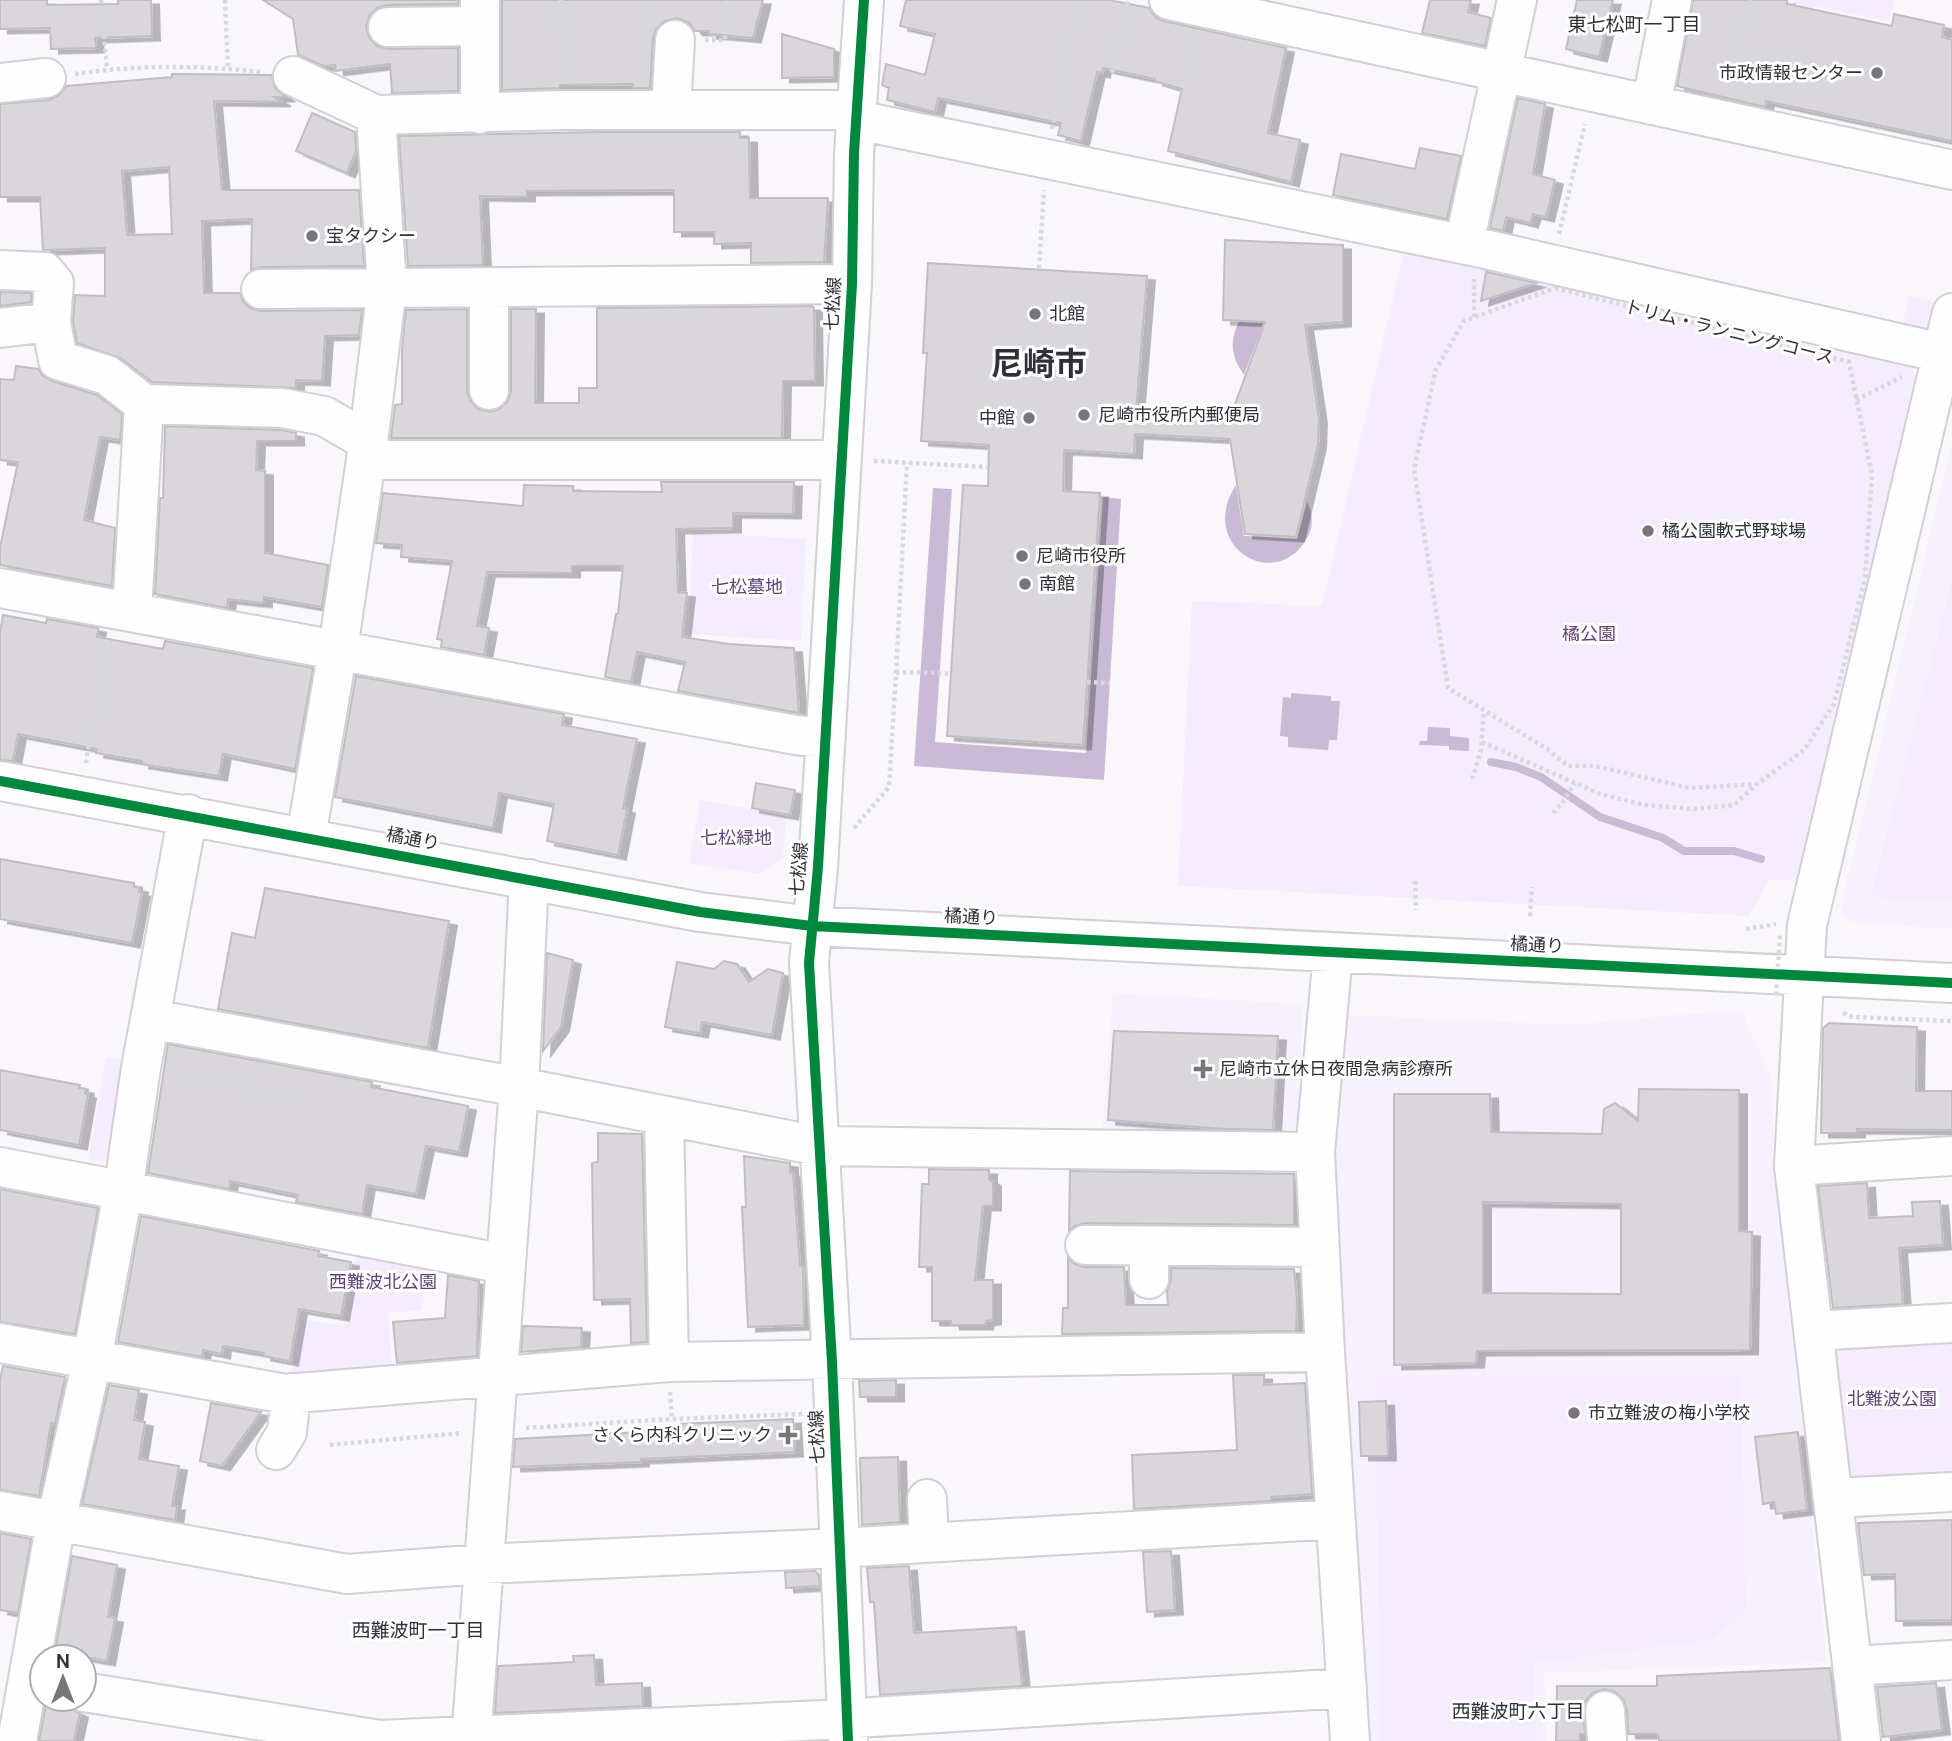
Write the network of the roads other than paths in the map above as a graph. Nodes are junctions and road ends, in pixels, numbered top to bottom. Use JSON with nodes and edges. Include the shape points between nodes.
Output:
{"nodes":[{"id":1,"x":864,"y":0,"type":"edge"},
{"id":2,"x":1517,"y":0,"type":"edge"},
{"id":3,"x":1672,"y":0,"type":"edge"},
{"id":4,"x":1184,"y":3,"type":"edge"},
{"id":5,"x":480,"y":13,"type":"edge"},
{"id":6,"x":388,"y":27,"type":"dead end"},
{"id":7,"x":675,"y":40,"type":"dead end"},
{"id":8,"x":1502,"y":72,"type":"junction"},
{"id":9,"x":293,"y":76,"type":"road end"},
{"id":10,"x":46,"y":78,"type":"road end"},
{"id":11,"x":0,"y":83,"type":"edge"},
{"id":12,"x":1651,"y":105,"type":"junction"},
{"id":13,"x":671,"y":110,"type":"junction"},
{"id":14,"x":480,"y":114,"type":"junction"},
{"id":15,"x":857,"y":115,"type":"junction"},
{"id":16,"x":376,"y":116,"type":"junction"},
{"id":17,"x":1952,"y":170,"type":"edge"},
{"id":18,"x":1464,"y":244,"type":"junction"},
{"id":19,"x":0,"y":270,"type":"edge"},
{"id":20,"x":852,"y":284,"type":"junction"},
{"id":21,"x":489,"y":286,"type":"junction"},
{"id":22,"x":387,"y":287,"type":"junction"},
{"id":23,"x":261,"y":289,"type":"dead end"},
{"id":24,"x":1952,"y":313,"type":"edge"},
{"id":25,"x":51,"y":321,"type":"junction"},
{"id":26,"x":0,"y":328,"type":"edge"},
{"id":27,"x":1942,"y":353,"type":"junction"},
{"id":28,"x":489,"y":390,"type":"dead end"},
{"id":29,"x":144,"y":404,"type":"junction"},
{"id":30,"x":368,"y":451,"type":"junction"},
{"id":31,"x":856,"y":460,"type":"junction"},
{"id":32,"x":0,"y":588,"type":"edge"},
{"id":33,"x":122,"y":610,"type":"junction"},
{"id":34,"x":338,"y":649,"type":"junction"},
{"id":35,"x":825,"y":738,"type":"junction"},
{"id":36,"x":0,"y":781,"type":"edge"},
{"id":37,"x":188,"y":814,"type":"junction"},
{"id":38,"x":306,"y":837,"type":"junction"},
{"id":39,"x":529,"y":878,"type":"junction"},
{"id":40,"x":812,"y":926,"type":"junction"},
{"id":41,"x":1333,"y":953,"type":"junction"},
{"id":42,"x":1952,"y":983,"type":"edge"},
{"id":43,"x":1790,"y":984,"type":"junction"},
{"id":44,"x":151,"y":1020,"type":"junction"},
{"id":45,"x":519,"y":1087,"type":"junction"},
{"id":46,"x":664,"y":1116,"type":"junction"},
{"id":47,"x":818,"y":1146,"type":"junction"},
{"id":48,"x":1315,"y":1152,"type":"junction"},
{"id":49,"x":1952,"y":1156,"type":"edge"},
{"id":50,"x":1794,"y":1166,"type":"junction"},
{"id":51,"x":0,"y":1167,"type":"edge"},
{"id":52,"x":123,"y":1192,"type":"junction"},
{"id":53,"x":1085,"y":1245,"type":"dead end"},
{"id":54,"x":1320,"y":1247,"type":"junction"},
{"id":55,"x":505,"y":1264,"type":"junction"},
{"id":56,"x":1952,"y":1323,"type":"edge"},
{"id":57,"x":1813,"y":1331,"type":"junction"},
{"id":58,"x":0,"y":1343,"type":"edge"},
{"id":59,"x":1325,"y":1352,"type":"junction"},
{"id":60,"x":92,"y":1360,"type":"junction"},
{"id":61,"x":668,"y":1362,"type":"junction"},
{"id":62,"x":832,"y":1362,"type":"junction"},
{"id":63,"x":497,"y":1377,"type":"junction"},
{"id":64,"x":291,"y":1394,"type":"junction"},
{"id":65,"x":276,"y":1450,"type":"dead end"},
{"id":66,"x":1952,"y":1492,"type":"edge"},
{"id":67,"x":1833,"y":1498,"type":"junction"},
{"id":68,"x":927,"y":1499,"type":"dead end"},
{"id":69,"x":0,"y":1511,"type":"edge"},
{"id":70,"x":1336,"y":1519,"type":"junction"},
{"id":71,"x":56,"y":1521,"type":"junction"},
{"id":72,"x":929,"y":1542,"type":"junction"},
{"id":73,"x":839,"y":1548,"type":"junction"},
{"id":74,"x":494,"y":1564,"type":"junction"},
{"id":75,"x":1952,"y":1660,"type":"edge"},
{"id":76,"x":1852,"y":1665,"type":"junction"},
{"id":77,"x":23,"y":1681,"type":"edge"},
{"id":78,"x":1347,"y":1688,"type":"junction"},
{"id":79,"x":98,"y":1694,"type":"edge"},
{"id":80,"x":848,"y":1730,"type":"edge"},
{"id":81,"x":471,"y":1739,"type":"edge"},
{"id":82,"x":17,"y":1741,"type":"edge"},
{"id":83,"x":380,"y":1741,"type":"edge"},
{"id":84,"x":1350,"y":1741,"type":"edge"},
{"id":85,"x":1861,"y":1741,"type":"edge"}],
"edges":[{"from":1,"to":15,"type":"street","name":"七松線"},
{"from":2,"to":8,"type":"street"},
{"from":3,"to":12,"type":"street"},
{"from":4,"to":8,"type":"street"},
{"from":5,"to":6,"type":"street"},
{"from":5,"to":14,"type":"street"},
{"from":7,"to":13,"type":"street"},
{"from":8,"to":12,"type":"street"},
{"from":8,"to":18,"type":"street"},
{"from":9,"to":16,"type":"street"},
{"from":10,"to":11,"type":"street"},
{"from":12,"to":17,"type":"street"},
{"from":13,"to":14,"type":"street"},
{"from":13,"to":15,"type":"street"},
{"from":14,"to":16,"type":"street"},
{"from":15,"to":18,"type":"street"},
{"from":15,"to":20,"type":"street","name":"七松線"},
{"from":16,"to":22,"type":"street"},
{"from":18,"to":27,"type":"street"},
{"from":19,"to":25,"type":"street","via":[[45,272],[54,283]]},
{"from":20,"to":21,"type":"street"},
{"from":20,"to":31,"type":"street","name":"七松線"},
{"from":21,"to":22,"type":"street"},
{"from":21,"to":28,"type":"street"},
{"from":22,"to":23,"type":"street"},
{"from":22,"to":30,"type":"street"},
{"from":24,"to":27,"type":"street"},
{"from":25,"to":26,"type":"street"},
{"from":25,"to":29,"type":"street","via":[[58,360],[107,375]]},
{"from":27,"to":43,"type":"street"},
{"from":29,"to":30,"type":"street","via":[[283,408],[324,416]]},
{"from":29,"to":33,"type":"street"},
{"from":30,"to":31,"type":"street"},
{"from":30,"to":34,"type":"street"},
{"from":31,"to":35,"type":"street","name":"七松線"},
{"from":32,"to":33,"type":"street"},
{"from":33,"to":34,"type":"street"},
{"from":34,"to":35,"type":"street"},
{"from":34,"to":38,"type":"street"},
{"from":35,"to":40,"type":"street","name":"七松線"},
{"from":36,"to":37,"type":"street","name":"橘通り"},
{"from":37,"to":38,"type":"street","name":"橘通り"},
{"from":37,"to":44,"type":"street"},
{"from":38,"to":39,"type":"street","name":"橘通り"},
{"from":39,"to":40,"type":"street","name":"橘通り","via":[[700,912]]},
{"from":39,"to":45,"type":"street"},
{"from":40,"to":41,"type":"street","name":"橘通り"},
{"from":40,"to":47,"type":"street","name":"七松線","via":[[809,963]]},
{"from":41,"to":43,"type":"street","name":"橘通り"},
{"from":41,"to":48,"type":"street"},
{"from":42,"to":43,"type":"street","name":"橘通り"},
{"from":43,"to":50,"type":"street"},
{"from":44,"to":45,"type":"street"},
{"from":44,"to":52,"type":"street"},
{"from":45,"to":46,"type":"street"},
{"from":45,"to":55,"type":"street"},
{"from":46,"to":47,"type":"street"},
{"from":46,"to":61,"type":"street"},
{"from":47,"to":48,"type":"street"},
{"from":47,"to":62,"type":"street","name":"七松線"},
{"from":48,"to":54,"type":"street"},
{"from":49,"to":50,"type":"street"},
{"from":50,"to":57,"type":"street"},
{"from":51,"to":52,"type":"street"},
{"from":52,"to":55,"type":"street"},
{"from":52,"to":60,"type":"street"},
{"from":53,"to":54,"type":"street","via":[[1149,1263]]},
{"from":54,"to":59,"type":"street"},
{"from":55,"to":63,"type":"street"},
{"from":56,"to":57,"type":"street"},
{"from":57,"to":67,"type":"street"},
{"from":58,"to":60,"type":"street"},
{"from":59,"to":62,"type":"street"},
{"from":59,"to":70,"type":"street"},
{"from":60,"to":64,"type":"street"},
{"from":60,"to":71,"type":"street"},
{"from":61,"to":62,"type":"street"},
{"from":61,"to":63,"type":"street"},
{"from":62,"to":73,"type":"street","name":"七松線"},
{"from":63,"to":64,"type":"street"},
{"from":63,"to":74,"type":"street","via":[[492,1430]]},
{"from":64,"to":65,"type":"street","via":[[287,1433]]},
{"from":66,"to":67,"type":"street"},
{"from":67,"to":76,"type":"street"},
{"from":68,"to":72,"type":"street"},
{"from":69,"to":71,"type":"street"},
{"from":70,"to":72,"type":"street"},
{"from":70,"to":78,"type":"street"},
{"from":71,"to":74,"type":"street","via":[[347,1574]]},
{"from":71,"to":77,"type":"street"},
{"from":72,"to":73,"type":"street"},
{"from":73,"to":74,"type":"street"},
{"from":73,"to":80,"type":"street","name":"七松線"},
{"from":74,"to":81,"type":"street"},
{"from":75,"to":76,"type":"street"},
{"from":76,"to":85,"type":"street"},
{"from":77,"to":82,"type":"street"},
{"from":78,"to":80,"type":"street"},
{"from":78,"to":84,"type":"street"},
{"from":79,"to":83,"type":"street"},
{"from":80,"to":81,"type":"street"},
{"from":81,"to":83,"type":"street"}]}
